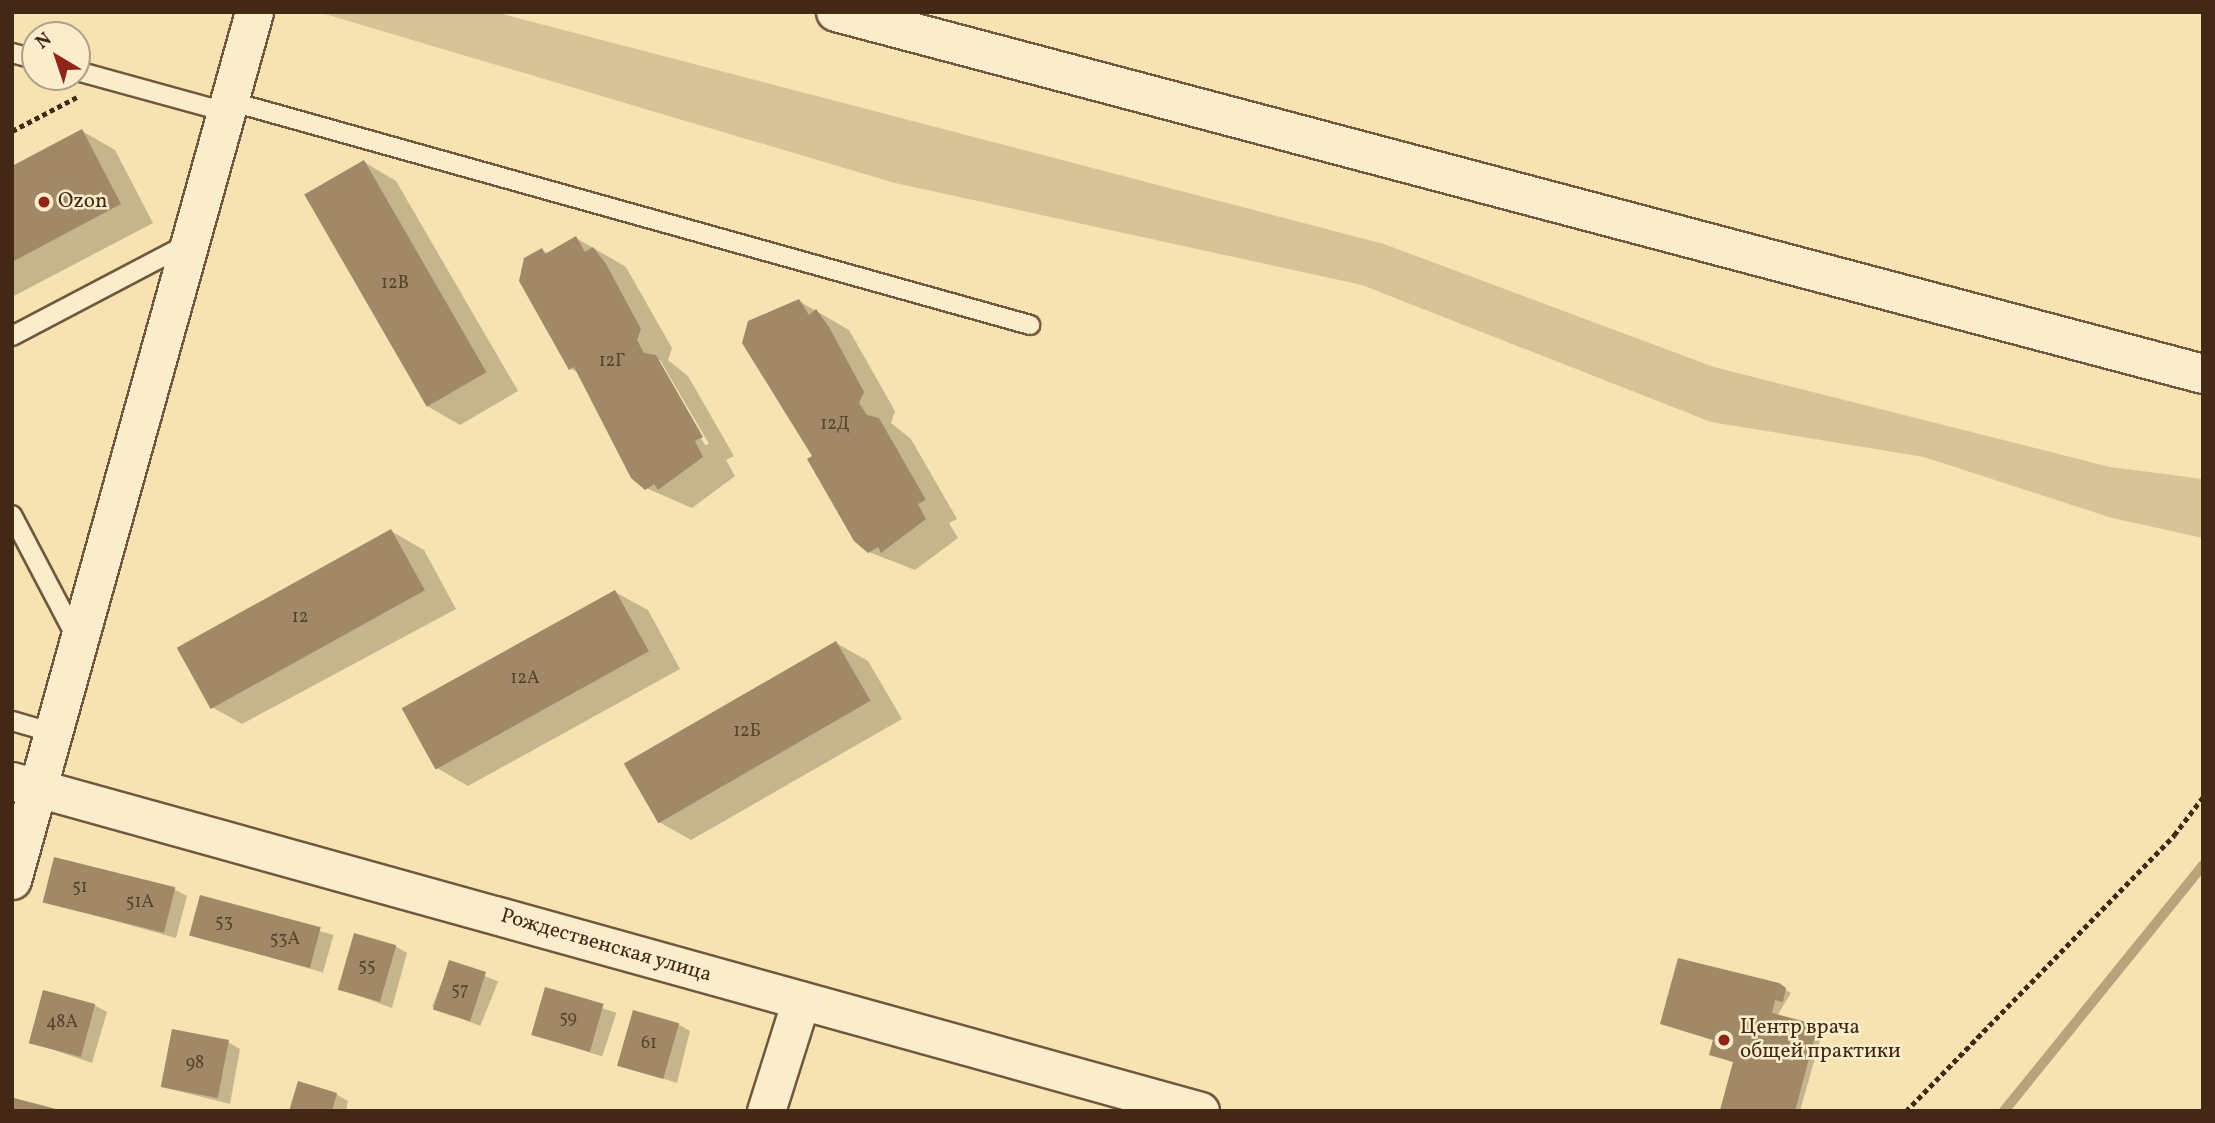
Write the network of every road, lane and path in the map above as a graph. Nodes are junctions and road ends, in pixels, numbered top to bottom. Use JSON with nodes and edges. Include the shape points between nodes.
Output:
{"nodes":[{"id":1,"x":254,"y":12,"type":"edge"},
{"id":2,"x":835,"y":12,"type":"edge"},
{"id":3,"x":91,"y":75,"type":"edge"},
{"id":4,"x":110,"y":80,"type":"junction"},
{"id":5,"x":227,"y":106,"type":"junction"},
{"id":6,"x":12,"y":131,"type":"edge"},
{"id":7,"x":190,"y":243,"type":"junction"},
{"id":8,"x":1030,"y":325,"type":"dead end"},
{"id":9,"x":12,"y":336,"type":"edge"},
{"id":10,"x":2203,"y":373,"type":"edge"},
{"id":11,"x":12,"y":515,"type":"edge"},
{"id":12,"x":79,"y":642,"type":"junction"},
{"id":13,"x":12,"y":721,"type":"edge"},
{"id":14,"x":54,"y":733,"type":"junction"},
{"id":15,"x":25,"y":784,"type":"edge"},
{"id":16,"x":2203,"y":797,"type":"edge"},
{"id":17,"x":12,"y":880,"type":"edge"},
{"id":18,"x":801,"y":1000,"type":"junction"},
{"id":19,"x":766,"y":1111,"type":"edge"},
{"id":20,"x":1200,"y":1111,"type":"edge"},
{"id":21,"x":1906,"y":1111,"type":"edge"}],
"edges":[{"from":1,"to":5,"type":"street"},
{"from":2,"to":10,"type":"street"},
{"from":3,"to":4,"type":"lane"},
{"from":4,"to":5,"type":"lane"},
{"from":4,"to":6,"type":"path"},
{"from":5,"to":7,"type":"street"},
{"from":5,"to":8,"type":"lane"},
{"from":7,"to":9,"type":"lane"},
{"from":7,"to":12,"type":"street"},
{"from":11,"to":12,"type":"lane"},
{"from":12,"to":14,"type":"street"},
{"from":13,"to":14,"type":"lane"},
{"from":14,"to":15,"type":"street"},
{"from":15,"to":17,"type":"street"},
{"from":15,"to":18,"type":"street","name":"Рождественская улица"},
{"from":16,"to":21,"type":"path","via":[[2174,835]]},
{"from":18,"to":19,"type":"street"},
{"from":18,"to":20,"type":"street","name":"Рождественская улица"}]}
